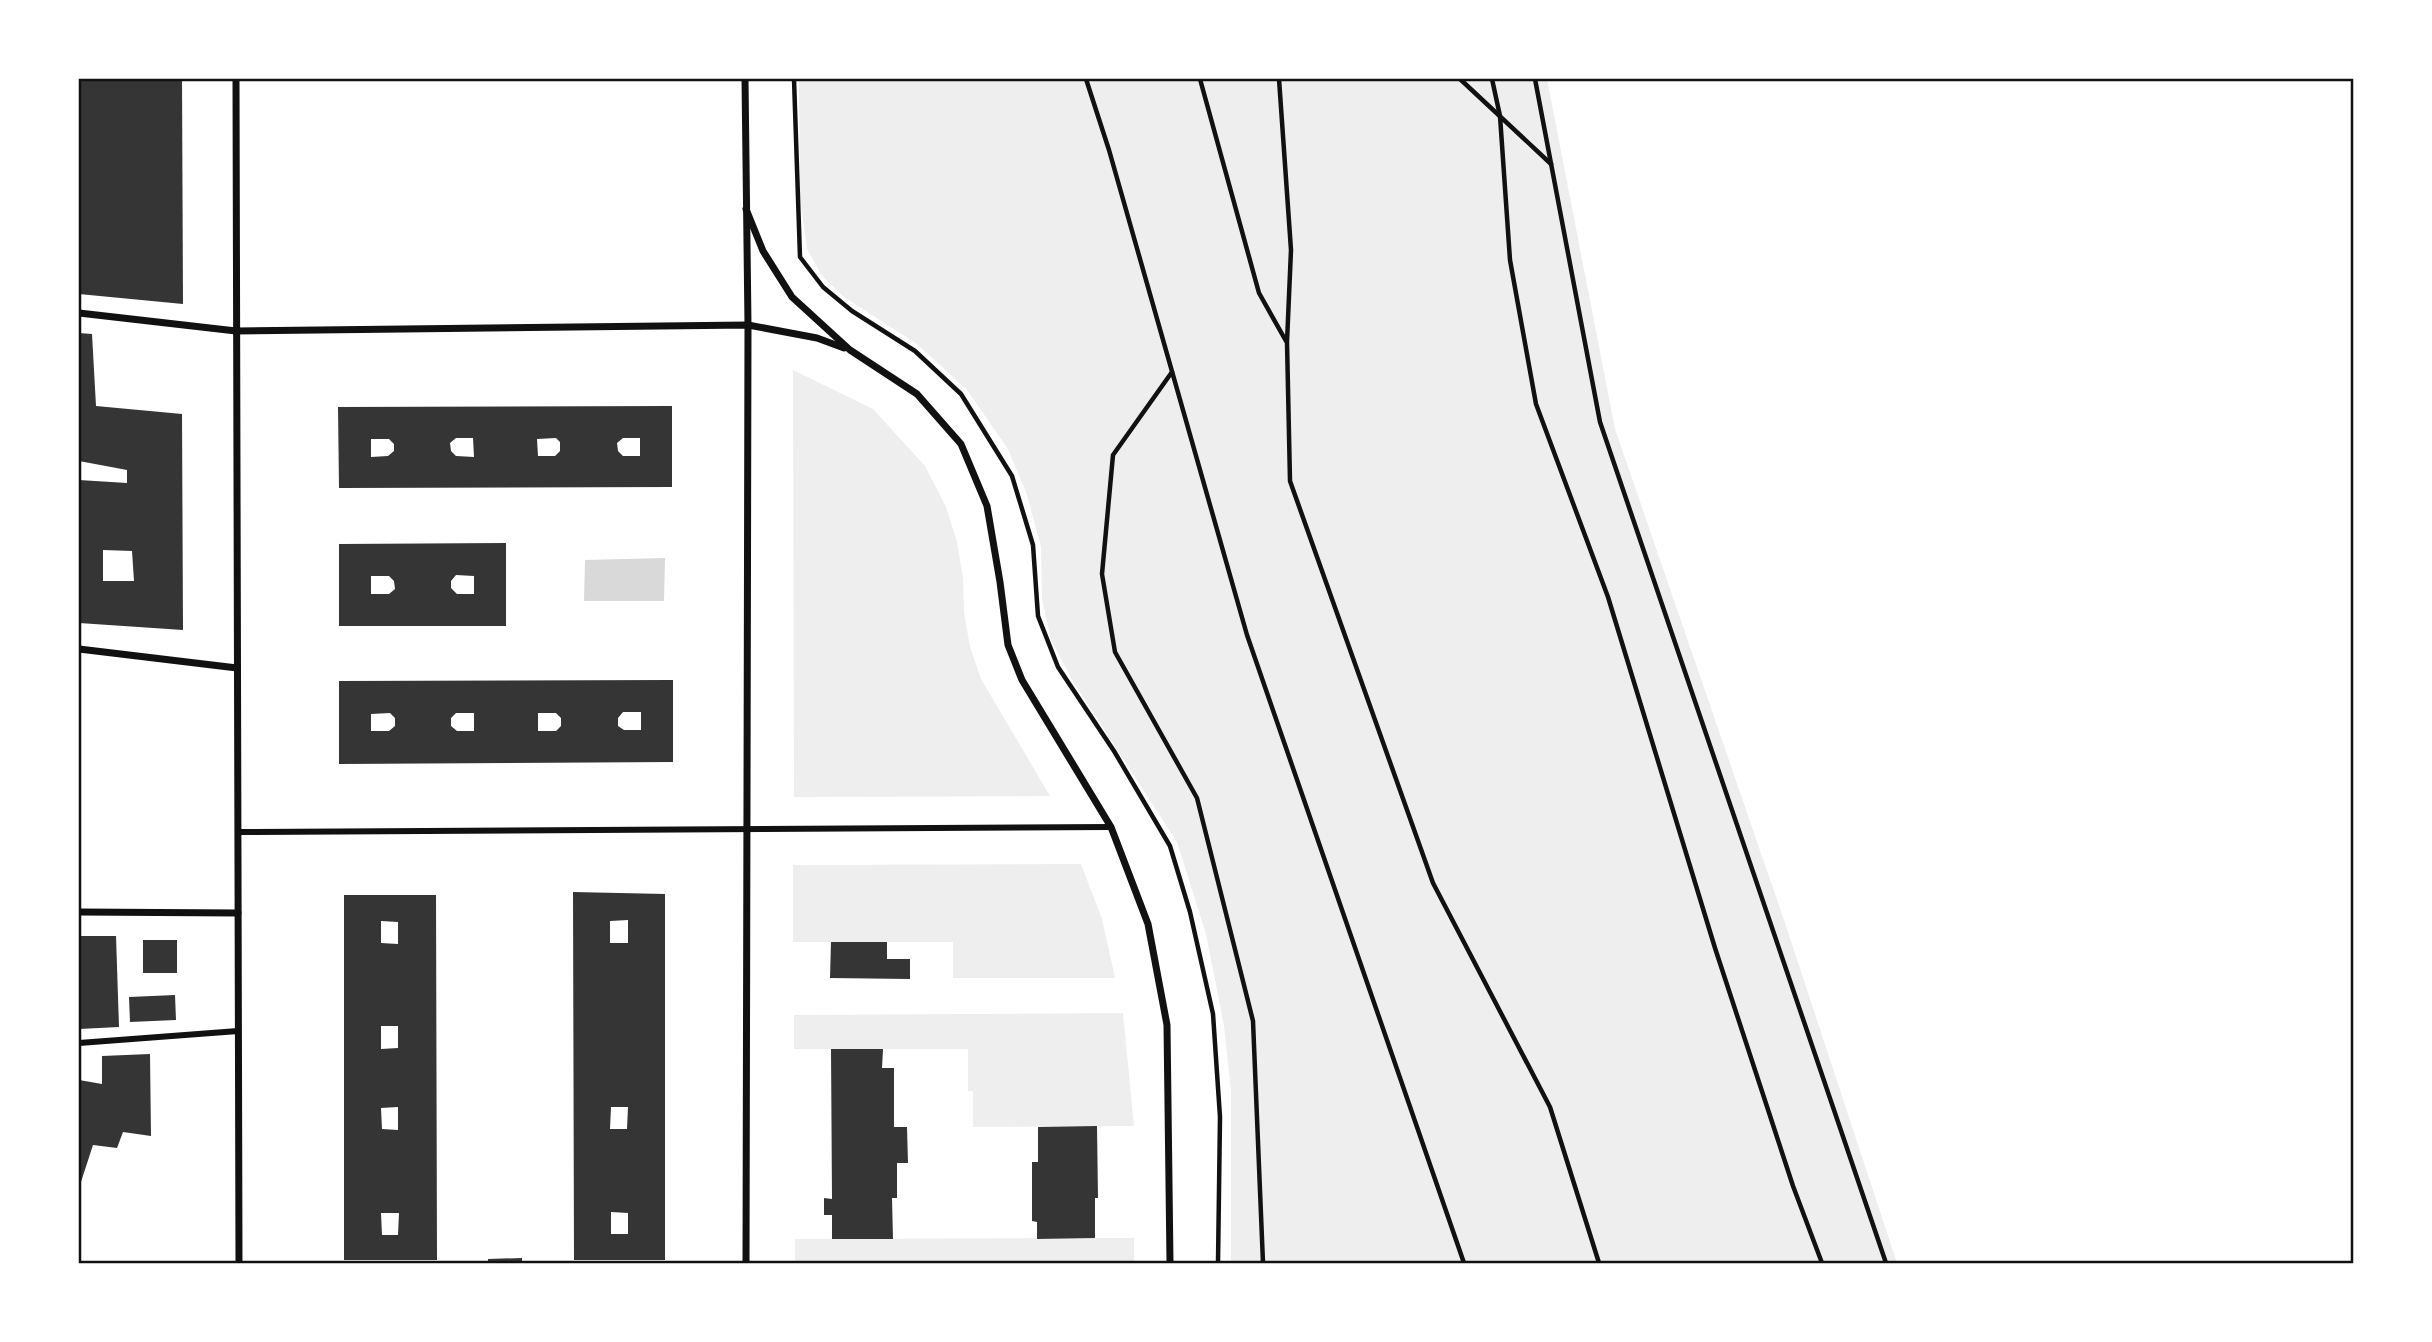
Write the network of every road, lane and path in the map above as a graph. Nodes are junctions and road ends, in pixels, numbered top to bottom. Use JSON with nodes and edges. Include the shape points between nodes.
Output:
{"nodes":[{"id":1,"x":236,"y":79,"type":"edge"},
{"id":2,"x":745,"y":79,"type":"edge"},
{"id":3,"x":794,"y":79,"type":"edge"},
{"id":4,"x":1086,"y":79,"type":"edge"},
{"id":5,"x":1200,"y":79,"type":"edge"},
{"id":6,"x":1279,"y":79,"type":"edge"},
{"id":7,"x":1460,"y":79,"type":"edge"},
{"id":8,"x":1492,"y":79,"type":"edge"},
{"id":9,"x":1535,"y":79,"type":"edge"},
{"id":10,"x":1500,"y":116,"type":"junction"},
{"id":11,"x":1551,"y":165,"type":"junction"},
{"id":12,"x":746,"y":209,"type":"junction"},
{"id":13,"x":79,"y":313,"type":"edge"},
{"id":14,"x":748,"y":325,"type":"junction"},
{"id":15,"x":236,"y":331,"type":"junction"},
{"id":16,"x":1287,"y":342,"type":"junction"},
{"id":17,"x":849,"y":350,"type":"junction"},
{"id":18,"x":1172,"y":372,"type":"junction"},
{"id":19,"x":79,"y":649,"type":"edge"},
{"id":20,"x":237,"y":668,"type":"junction"},
{"id":21,"x":1111,"y":827,"type":"junction"},
{"id":22,"x":747,"y":829,"type":"junction"},
{"id":23,"x":238,"y":832,"type":"junction"},
{"id":24,"x":79,"y":912,"type":"edge"},
{"id":25,"x":238,"y":913,"type":"junction"},
{"id":26,"x":238,"y":1031,"type":"junction"},
{"id":27,"x":79,"y":1043,"type":"edge"},
{"id":28,"x":239,"y":1263,"type":"edge"},
{"id":29,"x":746,"y":1263,"type":"edge"},
{"id":30,"x":1170,"y":1263,"type":"edge"},
{"id":31,"x":1218,"y":1263,"type":"edge"},
{"id":32,"x":1262,"y":1263,"type":"edge"},
{"id":33,"x":1464,"y":1263,"type":"edge"},
{"id":34,"x":1599,"y":1263,"type":"edge"},
{"id":35,"x":1822,"y":1263,"type":"edge"},
{"id":36,"x":1886,"y":1263,"type":"edge"}],
"edges":[{"from":1,"to":15,"type":"street"},
{"from":2,"to":12,"type":"street"},
{"from":3,"to":31,"type":"path","via":[[800,257],[823,287],[915,351],[961,394],[1012,476],[1033,545],[1038,616],[1058,667],[1170,846],[1213,1014],[1220,1117]]},
{"from":4,"to":18,"type":"path"},
{"from":5,"to":16,"type":"path","via":[[1259,293]]},
{"from":6,"to":16,"type":"path","via":[[1291,250]]},
{"from":7,"to":10,"type":"path"},
{"from":8,"to":10,"type":"path"},
{"from":9,"to":11,"type":"path"},
{"from":10,"to":11,"type":"path"},
{"from":10,"to":35,"type":"path","via":[[1510,260],[1536,404],[1608,597],[1715,948]]},
{"from":11,"to":36,"type":"path","via":[[1600,422]]},
{"from":12,"to":14,"type":"street"},
{"from":12,"to":17,"type":"street","via":[[783,285]]},
{"from":13,"to":15,"type":"street"},
{"from":14,"to":15,"type":"street"},
{"from":14,"to":17,"type":"street","via":[[817,338]]},
{"from":14,"to":22,"type":"street"},
{"from":15,"to":20,"type":"street"},
{"from":16,"to":34,"type":"path","via":[[1290,481],[1433,883],[1550,1107]]},
{"from":17,"to":21,"type":"street","via":[[917,394],[961,444],[987,506],[1012,657]]},
{"from":18,"to":32,"type":"path","via":[[1113,455],[1102,574],[1115,652],[1197,798],[1253,1021]]},
{"from":18,"to":33,"type":"path","via":[[1247,635]]},
{"from":19,"to":20,"type":"street"},
{"from":20,"to":23,"type":"street"},
{"from":21,"to":22,"type":"street"},
{"from":21,"to":30,"type":"street","via":[[1148,924],[1167,1025]]},
{"from":22,"to":23,"type":"street"},
{"from":22,"to":29,"type":"street"},
{"from":23,"to":25,"type":"street"},
{"from":24,"to":25,"type":"street"},
{"from":25,"to":26,"type":"street"},
{"from":26,"to":27,"type":"street"},
{"from":26,"to":28,"type":"street"}]}
